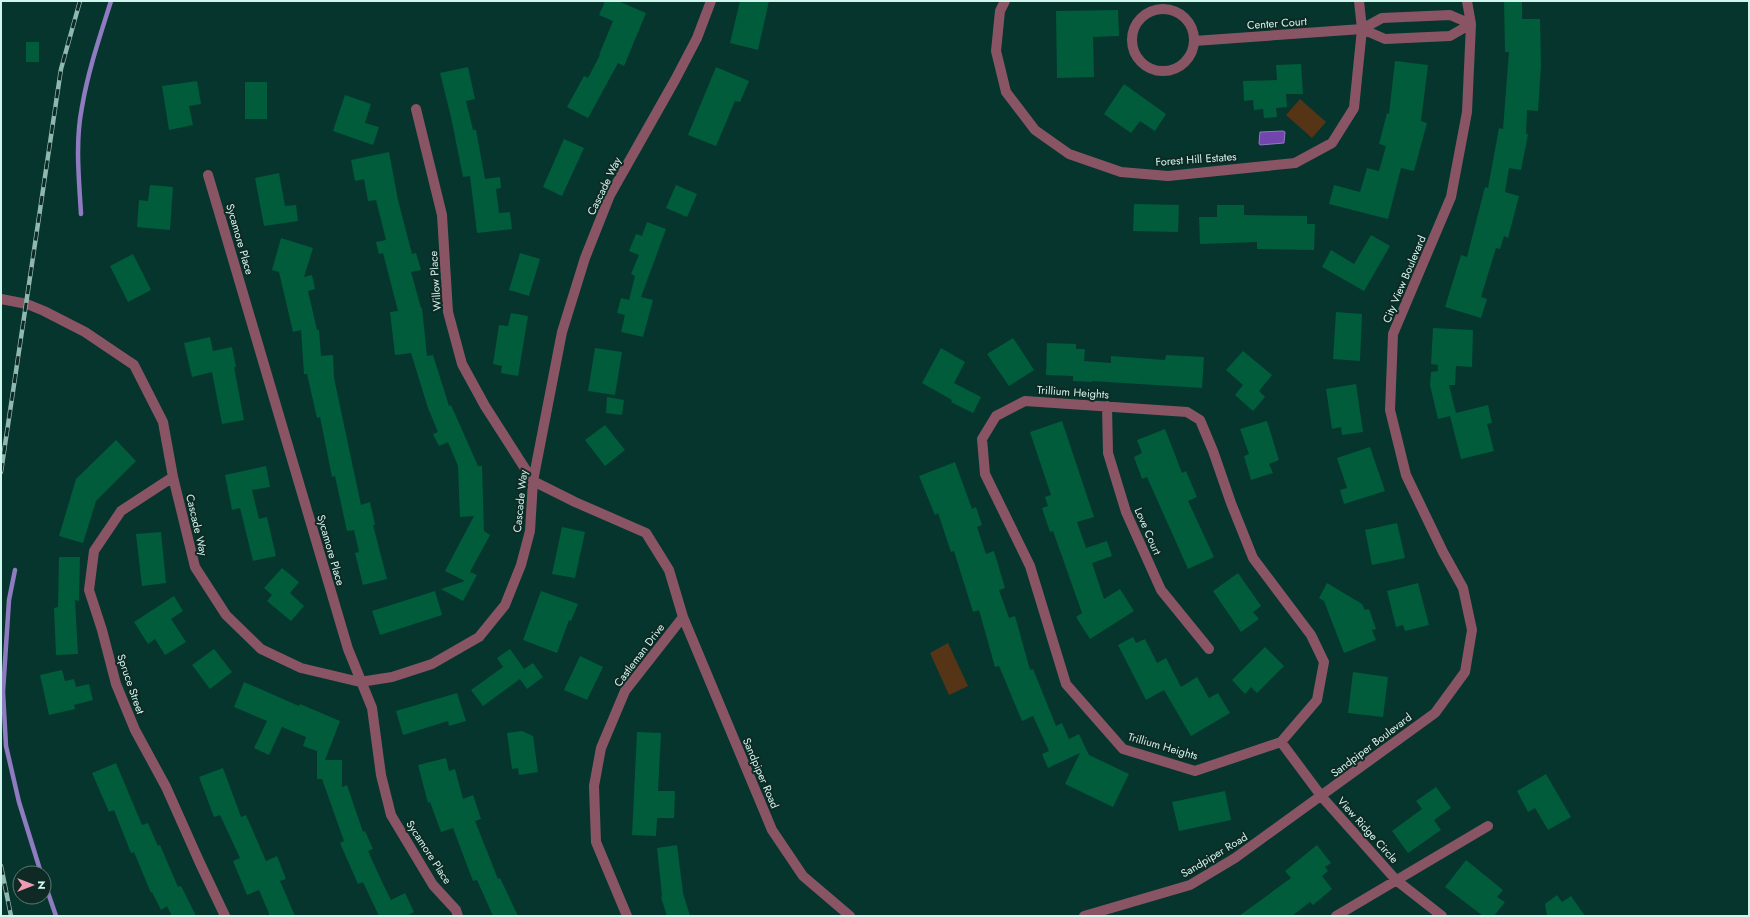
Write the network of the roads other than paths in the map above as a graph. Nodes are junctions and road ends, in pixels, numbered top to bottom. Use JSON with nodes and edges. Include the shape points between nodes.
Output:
{"nodes":[{"id":1,"x":712,"y":1,"type":"edge"},
{"id":2,"x":1005,"y":1,"type":"edge"},
{"id":3,"x":1359,"y":1,"type":"edge"},
{"id":4,"x":1467,"y":1,"type":"edge"},
{"id":5,"x":1471,"y":24,"type":"junction"},
{"id":6,"x":1362,"y":29,"type":"junction"},
{"id":7,"x":1194,"y":41,"type":"junction"},
{"id":8,"x":416,"y":109,"type":"dead end"},
{"id":9,"x":208,"y":175,"type":"dead end"},
{"id":10,"x":1,"y":299,"type":"edge"},
{"id":11,"x":1107,"y":406,"type":"junction"},
{"id":12,"x":174,"y":476,"type":"junction"},
{"id":13,"x":533,"y":481,"type":"junction"},
{"id":14,"x":683,"y":617,"type":"junction"},
{"id":15,"x":1209,"y":649,"type":"dead end"},
{"id":16,"x":360,"y":682,"type":"junction"},
{"id":17,"x":1436,"y":713,"type":"joint"},
{"id":18,"x":1281,"y":742,"type":"junction"},
{"id":19,"x":1322,"y":797,"type":"junction"},
{"id":20,"x":1488,"y":826,"type":"dead end"},
{"id":21,"x":1396,"y":880,"type":"junction"},
{"id":22,"x":225,"y":916,"type":"edge"},
{"id":23,"x":458,"y":916,"type":"edge"},
{"id":24,"x":628,"y":916,"type":"edge"},
{"id":25,"x":850,"y":916,"type":"edge"},
{"id":26,"x":1084,"y":916,"type":"edge"},
{"id":27,"x":1336,"y":916,"type":"edge"},
{"id":28,"x":1442,"y":916,"type":"edge"}],
"edges":[{"from":1,"to":13,"type":"street","name":"Cascade Way","via":[[697,38],[675,80],[610,195],[585,258],[562,332]]},
{"from":2,"to":6,"type":"street","name":"Forest Hill Estates","via":[[1000,11],[996,51],[1006,92],[1035,130],[1069,154],[1121,172],[1168,176],[1295,163],[1332,143],[1354,108]]},
{"from":3,"to":6,"type":"street","name":"Forest Hill Estates"},
{"from":4,"to":5,"type":"street","name":"City View Boulevard"},
{"from":5,"to":6,"type":"street","name":"Center Court","via":[[1450,15],[1382,18]]},
{"from":5,"to":6,"type":"street","name":"Center Court","via":[[1450,36],[1385,39]]},
{"from":5,"to":17,"type":"street","name":"City View Boulevard","via":[[1467,112],[1451,197],[1393,334],[1390,410],[1406,475],[1463,588],[1472,630],[1465,672]]},
{"from":6,"to":7,"type":"street","name":"Center Court"},
{"from":7,"to":7,"type":"street","via":[[1193,30],[1187,20],[1179,13],[1168,9],[1147,13],[1133,29],[1131,40],[1138,60],[1154,71],[1163,72],[1173,71],[1185,63],[1193,50]]},
{"from":8,"to":13,"type":"street","name":"Willow Place","via":[[442,215],[448,312],[462,364],[485,406]]},
{"from":9,"to":16,"type":"street","name":"Sycamore Place"},
{"from":10,"to":12,"type":"street","name":"Cascade Way","via":[[44,310],[85,332],[134,365],[163,422]]},
{"from":11,"to":15,"type":"street","name":"Love Court","via":[[1108,454],[1126,512],[1162,590]]},
{"from":11,"to":18,"type":"street","name":"Trillium Heights","via":[[1187,412],[1200,420],[1253,558],[1311,634],[1324,662],[1317,700]]},
{"from":11,"to":18,"type":"street","name":"Trillium Heights","via":[[1024,401],[996,416],[982,439],[985,474],[1030,566],[1066,684],[1123,749],[1195,771]]},
{"from":12,"to":16,"type":"street","name":"Cascade Way","via":[[195,567],[226,616],[261,649],[301,668]]},
{"from":12,"to":22,"type":"street","name":"Spruce Street","via":[[121,511],[94,551],[89,590],[116,684],[134,730],[166,787]]},
{"from":13,"to":14,"type":"street","via":[[646,533],[669,570]]},
{"from":13,"to":16,"type":"street","name":"Cascade Way","via":[[530,531],[521,565],[505,605],[479,637],[432,664],[392,677]]},
{"from":14,"to":24,"type":"street","name":"Castleman Drive","via":[[625,691],[601,748],[594,786],[596,842]]},
{"from":14,"to":25,"type":"street","name":"Sandpiper Road","via":[[772,830],[803,876]]},
{"from":16,"to":23,"type":"street","name":"Sycamore Place","via":[[372,708],[381,775],[391,815],[433,886],[456,910]]},
{"from":17,"to":19,"type":"street","name":"Sandpiper Boulevard"},
{"from":18,"to":19,"type":"street"},
{"from":19,"to":21,"type":"street","name":"View Ridge Circle"},
{"from":19,"to":26,"type":"street","name":"Sandpiper Road","via":[[1235,858],[1190,885]]},
{"from":20,"to":21,"type":"street"},
{"from":21,"to":27,"type":"street","name":"View Ridge Circle"},
{"from":21,"to":28,"type":"street","name":"View Ridge Circle"}]}
